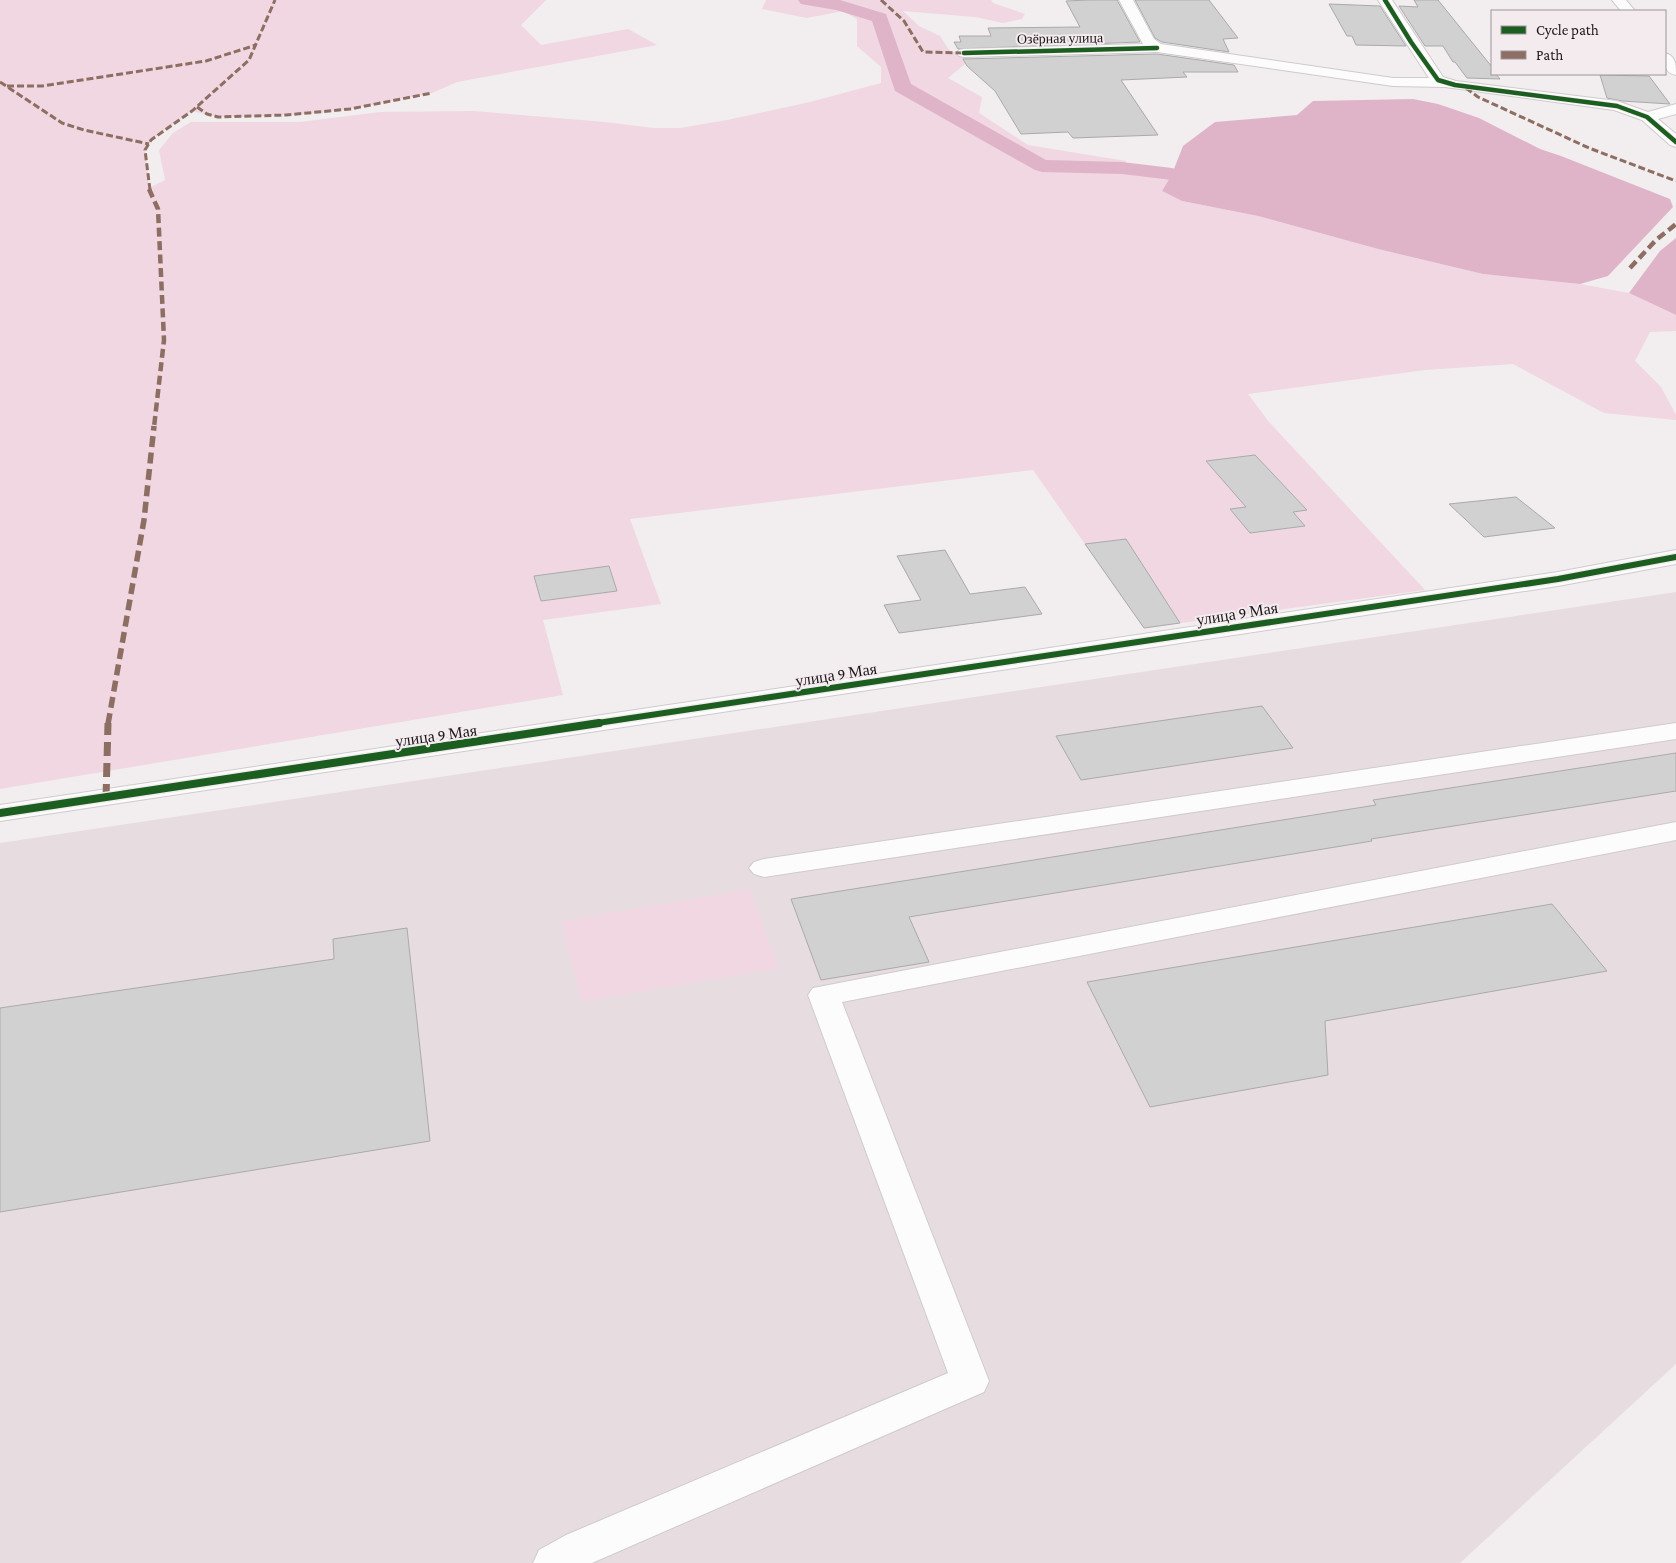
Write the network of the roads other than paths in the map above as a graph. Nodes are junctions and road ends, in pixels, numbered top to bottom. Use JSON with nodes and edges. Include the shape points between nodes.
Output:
{"nodes":[{"id":1,"x":1126,"y":0,"type":"edge"},
{"id":2,"x":1386,"y":0,"type":"edge"},
{"id":3,"x":1619,"y":0,"type":"edge"},
{"id":4,"x":1627,"y":10,"type":"edge"},
{"id":5,"x":1157,"y":48,"type":"junction"},
{"id":6,"x":964,"y":53,"type":"dead end"},
{"id":7,"x":1666,"y":58,"type":"edge"},
{"id":8,"x":1676,"y":71,"type":"edge"},
{"id":9,"x":1443,"y":83,"type":"junction"},
{"id":10,"x":1676,"y":108,"type":"edge"},
{"id":11,"x":1647,"y":117,"type":"junction"},
{"id":12,"x":1676,"y":142,"type":"edge"},
{"id":13,"x":1676,"y":557,"type":"edge"},
{"id":14,"x":1676,"y":731,"type":"edge"},
{"id":15,"x":0,"y":813,"type":"edge"},
{"id":16,"x":1676,"y":831,"type":"edge"},
{"id":17,"x":764,"y":868,"type":"dead end"},
{"id":18,"x":554,"y":1563,"type":"edge"}],
"edges":[{"from":1,"to":5,"type":"street","via":[[1148,41]]},
{"from":2,"to":9,"type":"street","via":[[1435,77]]},
{"from":3,"to":4,"type":"street"},
{"from":5,"to":6,"type":"street","name":"Озёрная улица"},
{"from":5,"to":9,"type":"street","name":"Озёрная улица","via":[[1393,82]]},
{"from":7,"to":8,"type":"street"},
{"from":9,"to":11,"type":"street","name":"Озёрная улица","via":[[1602,103]]},
{"from":10,"to":11,"type":"street"},
{"from":11,"to":12,"type":"street"},
{"from":13,"to":15,"type":"street","name":"улица 9 Мая","via":[[1558,579]]},
{"from":14,"to":17,"type":"street"},
{"from":16,"to":18,"type":"street","via":[[824,995],[970,1381],[581,1548]]}]}
